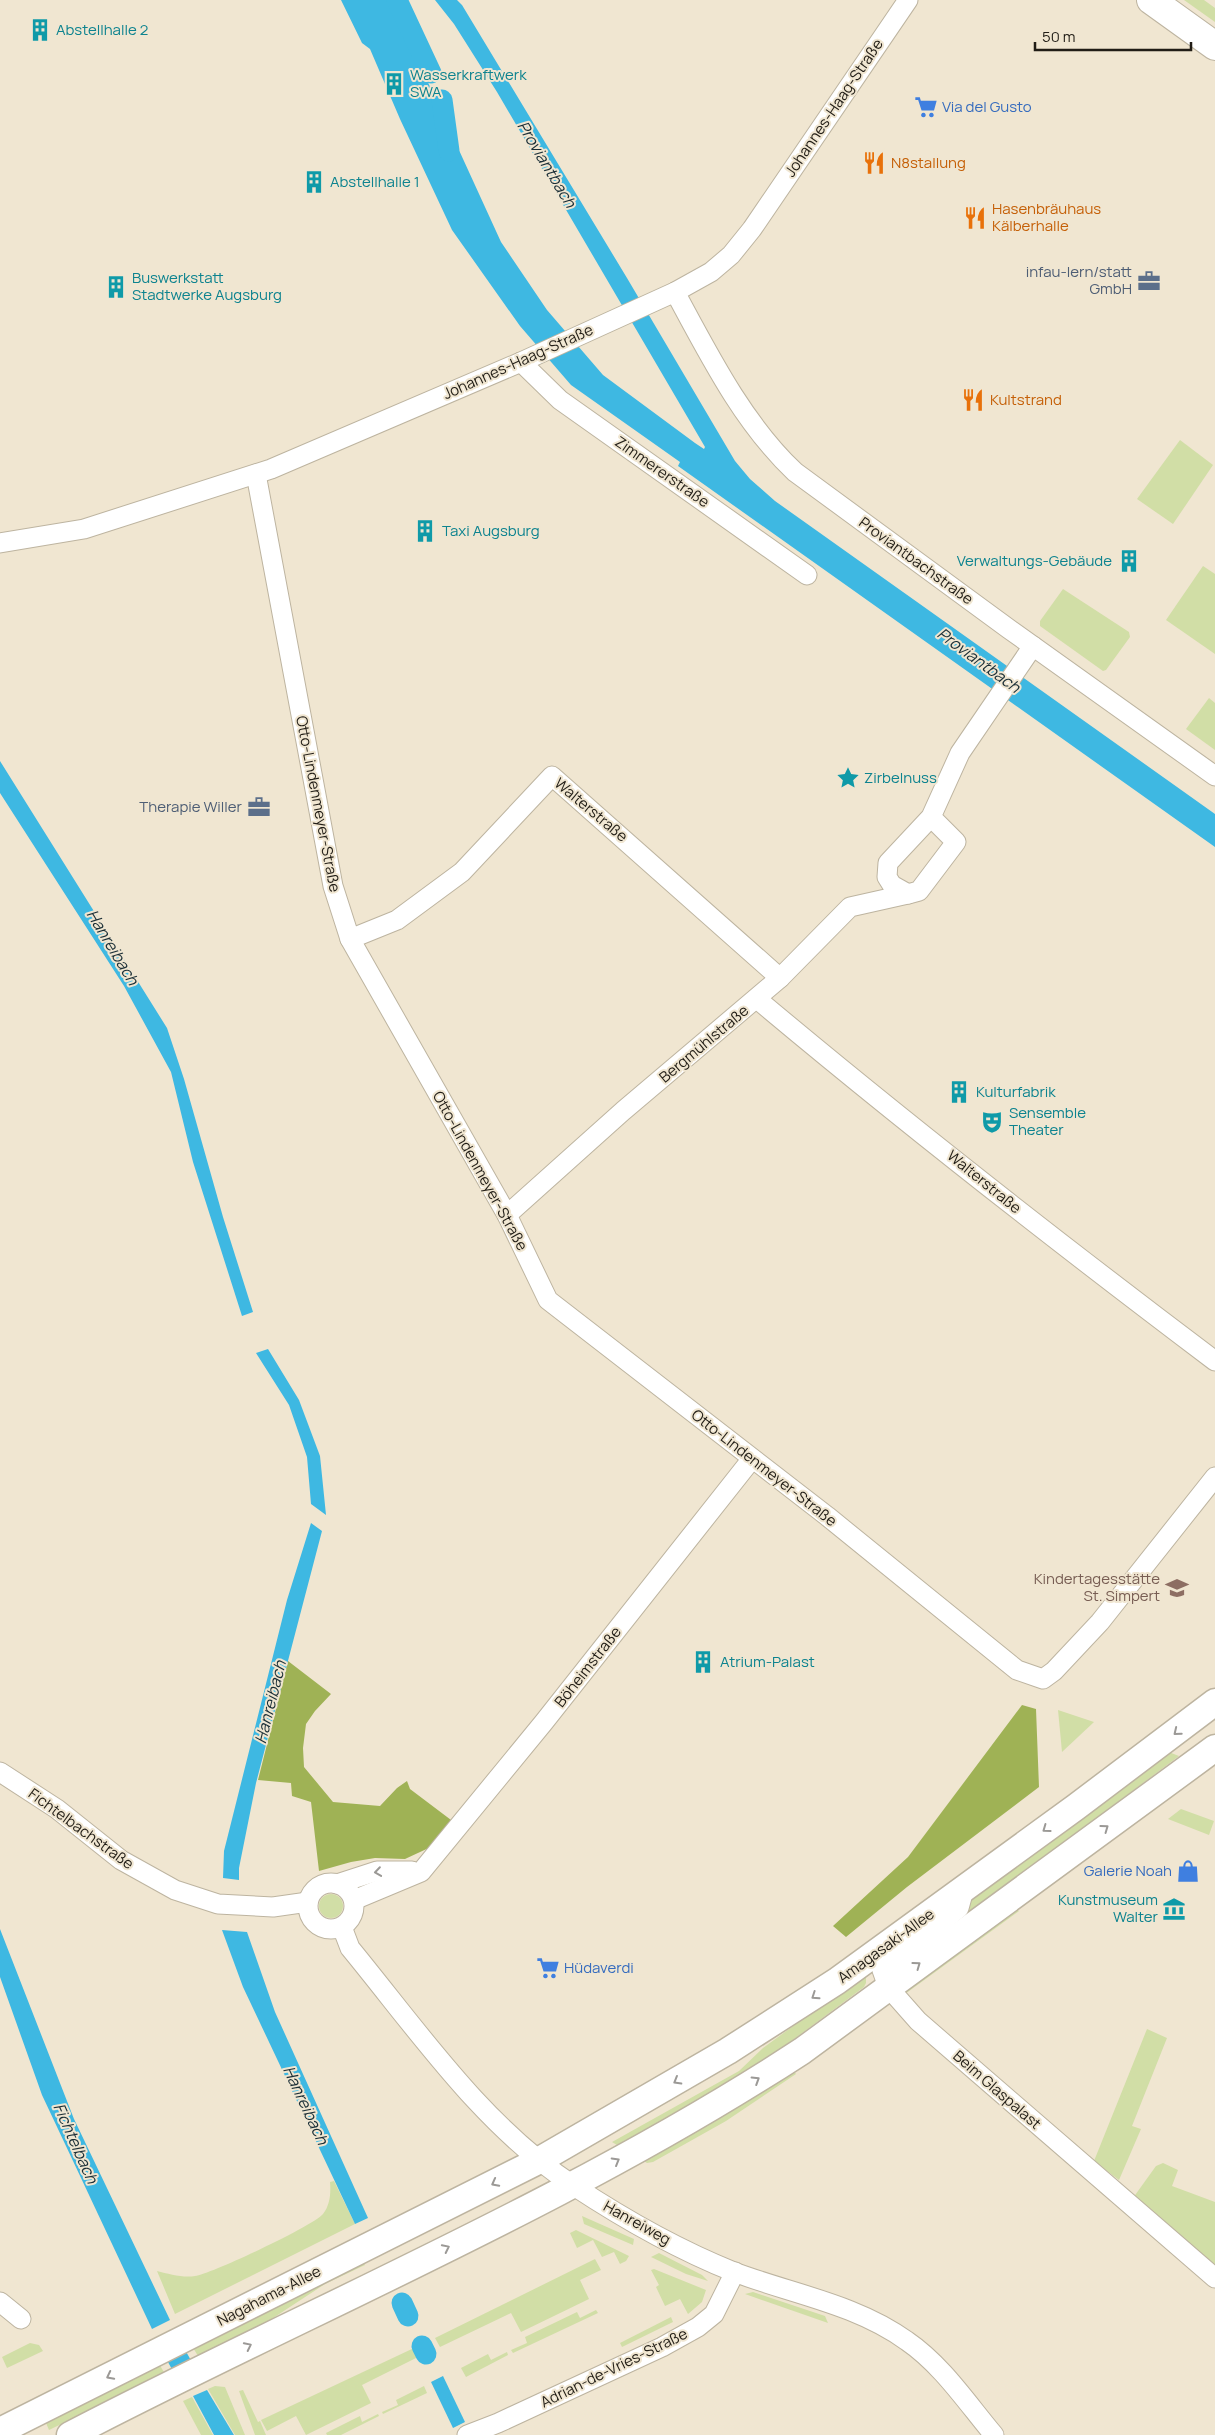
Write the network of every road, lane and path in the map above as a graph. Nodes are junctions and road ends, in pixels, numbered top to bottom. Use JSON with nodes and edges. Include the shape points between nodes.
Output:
{"nodes":[{"id":1,"x":908,"y":0,"type":"edge"},
{"id":2,"x":1151,"y":0,"type":"edge"},
{"id":3,"x":1215,"y":46,"type":"edge"},
{"id":4,"x":674,"y":292,"type":"junction"},
{"id":5,"x":529,"y":359,"type":"junction"},
{"id":6,"x":256,"y":474,"type":"junction"},
{"id":7,"x":0,"y":543,"type":"edge"},
{"id":8,"x":807,"y":575,"type":"dead end"},
{"id":9,"x":1033,"y":646,"type":"junction"},
{"id":10,"x":1215,"y":776,"type":"edge"},
{"id":11,"x":930,"y":817,"type":"junction"},
{"id":12,"x":908,"y":894,"type":"junction"},
{"id":13,"x":350,"y":939,"type":"junction"},
{"id":14,"x":780,"y":978,"type":"junction"},
{"id":15,"x":757,"y":999,"type":"junction"},
{"id":16,"x":507,"y":1215,"type":"junction"},
{"id":17,"x":1215,"y":1361,"type":"edge"},
{"id":18,"x":751,"y":1460,"type":"junction"},
{"id":19,"x":1215,"y":1476,"type":"edge"},
{"id":20,"x":1215,"y":1702,"type":"edge"},
{"id":21,"x":1215,"y":1748,"type":"edge"},
{"id":22,"x":0,"y":1772,"type":"edge"},
{"id":23,"x":421,"y":1872,"type":"junction"},
{"id":24,"x":337,"y":1884,"type":"junction"},
{"id":25,"x":964,"y":1888,"type":"junction"},
{"id":26,"x":354,"y":1900,"type":"junction"},
{"id":27,"x":308,"y":1902,"type":"junction"},
{"id":28,"x":342,"y":1928,"type":"junction"},
{"id":29,"x":888,"y":1987,"type":"junction"},
{"id":30,"x":538,"y":2161,"type":"junction"},
{"id":31,"x":573,"y":2186,"type":"junction"},
{"id":32,"x":735,"y":2272,"type":"junction"},
{"id":33,"x":1215,"y":2278,"type":"edge"},
{"id":34,"x":0,"y":2302,"type":"edge"},
{"id":35,"x":21,"y":2319,"type":"dead end"},
{"id":36,"x":501,"y":2429,"type":"edge"},
{"id":37,"x":2,"y":2430,"type":"edge"},
{"id":38,"x":470,"y":2433,"type":"edge"},
{"id":39,"x":72,"y":2434,"type":"edge"},
{"id":40,"x":994,"y":2435,"type":"edge"}],
"edges":[{"from":1,"to":4,"type":"street","name":"Johannes-Haag-Straße","via":[[731,256],[711,272]]},
{"from":2,"to":3,"type":"main road"},
{"from":4,"to":5,"type":"street","name":"Johannes-Haag-Straße"},
{"from":4,"to":9,"type":"street","name":"Proviantbachstraße","via":[[749,418],[795,472]]},
{"from":5,"to":6,"type":"street","name":"Johannes-Haag-Straße"},
{"from":5,"to":8,"type":"street","name":"Zimmererstraße","via":[[560,400]]},
{"from":6,"to":7,"type":"street","name":"Johannes-Haag-Straße","via":[[84,529]]},
{"from":6,"to":13,"type":"street","name":"Otto-Lindenmeyer-Straße","via":[[333,886]]},
{"from":9,"to":10,"type":"street","name":"Proviantbachstraße"},
{"from":9,"to":11,"type":"street","via":[[960,753]]},
{"from":11,"to":12,"type":"street","via":[[888,863],[887,877],[892,885]]},
{"from":11,"to":12,"type":"street","via":[[956,842],[919,891]]},
{"from":12,"to":14,"type":"street","name":"Bergmühlstraße","via":[[850,907]]},
{"from":13,"to":14,"type":"street","name":"Walterstraße","via":[[397,920],[462,872],[552,776]]},
{"from":13,"to":16,"type":"street","name":"Otto-Lindenmeyer-Straße"},
{"from":14,"to":15,"type":"street","name":"Bergmühlstraße"},
{"from":15,"to":16,"type":"street","name":"Bergmühlstraße","via":[[623,1111]]},
{"from":15,"to":17,"type":"street","name":"Walterstraße","via":[[828,1059]]},
{"from":16,"to":18,"type":"street","name":"Otto-Lindenmeyer-Straße","via":[[548,1300]]},
{"from":18,"to":19,"type":"street","name":"Otto-Lindenmeyer-Straße","via":[[827,1516],[1018,1670],[1043,1679],[1100,1622]]},
{"from":18,"to":23,"type":"street","name":"Böheimstraße"},
{"from":20,"to":25,"type":"main road","name":"Amagasaki-Allee","one_way":true},
{"from":29,"to":21,"type":"main road","one_way":true},
{"from":22,"to":27,"type":"street","name":"Fichtelbachstraße","via":[[57,1809],[121,1860],[175,1890],[218,1904],[250,1907]]},
{"from":23,"to":24,"type":"street","one_way":true,"via":[[376,1872]]},
{"from":23,"to":26,"type":"street","name":"Böheimstraße"},
{"from":24,"to":26,"type":"street","via":[[350,1892]]},
{"from":24,"to":27,"type":"street","via":[[321,1885],[310,1895]]},
{"from":25,"to":29,"type":"street","via":[[959,1908],[882,1970]]},
{"from":25,"to":30,"type":"main road","name":"Amagasaki-Allee","one_way":true,"via":[[780,2019]]},
{"from":26,"to":28,"type":"street","via":[[353,1916]]},
{"from":27,"to":28,"type":"street","via":[[314,1923],[327,1930]]},
{"from":28,"to":30,"type":"street","name":"Hanreiweg","via":[[350,1948],[466,2090],[515,2142]]},
{"from":31,"to":29,"type":"main road","one_way":true,"via":[[777,2067]]},
{"from":29,"to":33,"type":"street","name":"Beim Glaspalast","via":[[918,2022]]},
{"from":30,"to":31,"type":"street","name":"Hanreiweg"},
{"from":30,"to":37,"type":"main road","name":"Nagahama-Allee","one_way":true},
{"from":31,"to":32,"type":"street","name":"Hanreiweg","via":[[657,2235]]},
{"from":39,"to":31,"type":"main road","one_way":true},
{"from":32,"to":36,"type":"street","name":"Adrian-de-Vries-Straße","via":[[718,2308],[707,2321]]},
{"from":32,"to":40,"type":"street","name":"Hanreiweg","via":[[852,2311],[905,2339],[942,2372]]},
{"from":34,"to":35,"type":"street"},
{"from":36,"to":38,"type":"street","name":"Adrian-de-Vries-Straße"}]}
